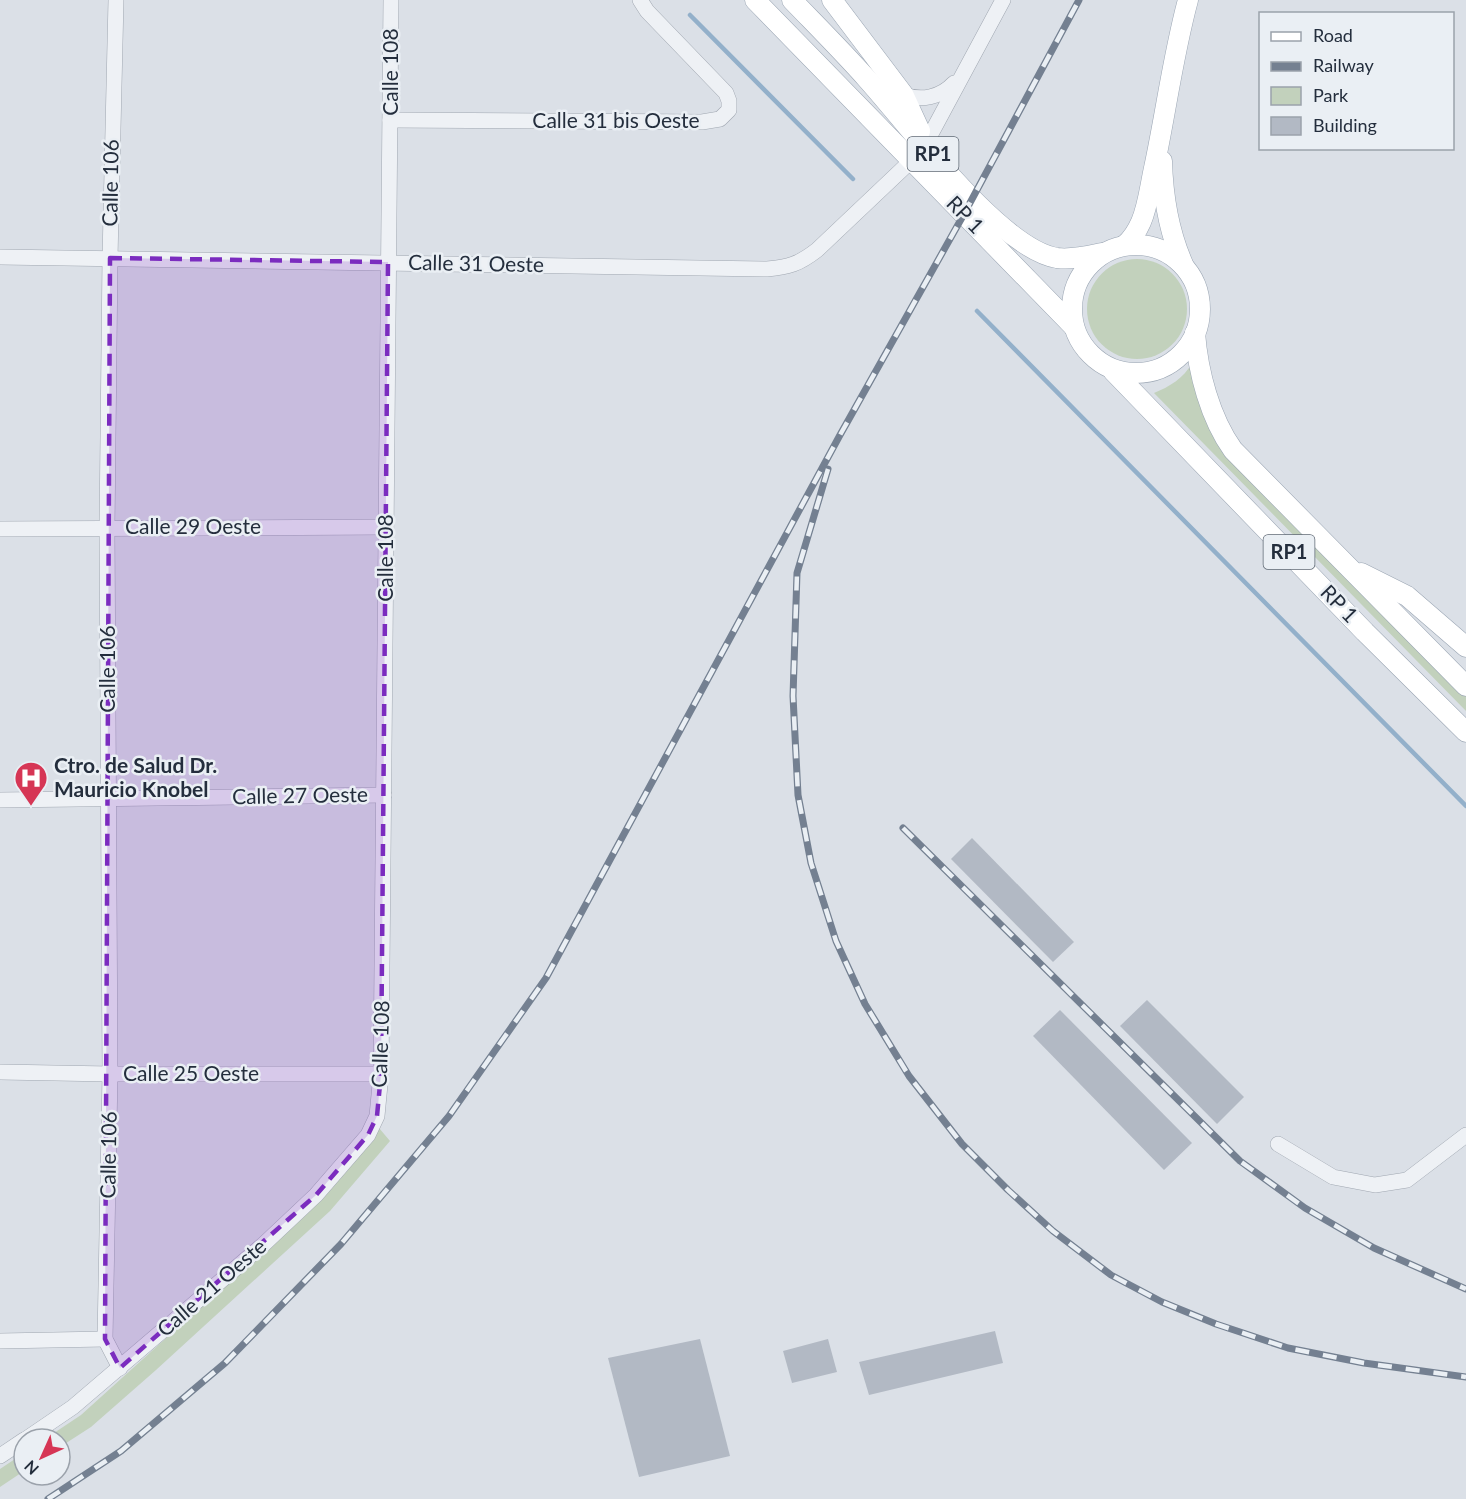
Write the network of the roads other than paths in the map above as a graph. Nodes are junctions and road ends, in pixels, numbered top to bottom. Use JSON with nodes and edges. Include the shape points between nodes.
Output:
{"nodes":[{"id":1,"x":116,"y":0,"type":"edge"},
{"id":2,"x":391,"y":0,"type":"edge"},
{"id":3,"x":640,"y":0,"type":"edge"},
{"id":4,"x":755,"y":0,"type":"edge"},
{"id":5,"x":792,"y":0,"type":"edge"},
{"id":6,"x":832,"y":0,"type":"edge"},
{"id":7,"x":1003,"y":0,"type":"edge"},
{"id":8,"x":1188,"y":0,"type":"edge"},
{"id":9,"x":960,"y":76,"type":"junction"},
{"id":10,"x":903,"y":94,"type":"junction"},
{"id":11,"x":390,"y":120,"type":"junction"},
{"id":12,"x":1161,"y":135,"type":"junction"},
{"id":13,"x":925,"y":145,"type":"junction"},
{"id":14,"x":912,"y":160,"type":"junction"},
{"id":15,"x":1125,"y":245,"type":"junction"},
{"id":16,"x":1102,"y":253,"type":"junction"},
{"id":17,"x":0,"y":257,"type":"edge"},
{"id":18,"x":110,"y":258,"type":"junction"},
{"id":19,"x":388,"y":262,"type":"junction"},
{"id":20,"x":1183,"y":265,"type":"junction"},
{"id":21,"x":1074,"y":327,"type":"junction"},
{"id":22,"x":1195,"y":333,"type":"junction"},
{"id":23,"x":1113,"y":371,"type":"junction"},
{"id":24,"x":386,"y":527,"type":"junction"},
{"id":25,"x":107,"y":528,"type":"junction"},
{"id":26,"x":0,"y":529,"type":"edge"},
{"id":27,"x":1347,"y":566,"type":"junction"},
{"id":28,"x":1466,"y":647,"type":"edge"},
{"id":29,"x":1466,"y":686,"type":"edge"},
{"id":30,"x":1466,"y":732,"type":"edge"},
{"id":31,"x":384,"y":795,"type":"junction"},
{"id":32,"x":109,"y":798,"type":"junction"},
{"id":33,"x":0,"y":800,"type":"edge"},
{"id":34,"x":0,"y":1072,"type":"edge"},
{"id":35,"x":110,"y":1074,"type":"junction"},
{"id":36,"x":381,"y":1074,"type":"junction"},
{"id":37,"x":377,"y":1116,"type":"joint"},
{"id":38,"x":1466,"y":1135,"type":"edge"},
{"id":39,"x":1278,"y":1144,"type":"dead end"},
{"id":40,"x":105,"y":1339,"type":"junction"},
{"id":41,"x":0,"y":1341,"type":"edge"},
{"id":42,"x":120,"y":1368,"type":"junction"},
{"id":43,"x":44,"y":1427,"type":"edge"}],
"edges":[{"from":1,"to":18,"type":"street","name":"Calle 106"},
{"from":2,"to":11,"type":"street","name":"Calle 108"},
{"from":3,"to":11,"type":"street","name":"Calle 31 bis Oeste","via":[[726,93],[729,110],[720,119]]},
{"from":4,"to":14,"type":"main road","name":"RP 1","number":"RP1"},
{"from":5,"to":13,"type":"main road","name":"RP 1","number":"RP1"},
{"from":6,"to":10,"type":"main road"},
{"from":7,"to":9,"type":"street"},
{"from":8,"to":12,"type":"main road"},
{"from":9,"to":10,"type":"street","via":[[946,92],[934,96],[913,98]]},
{"from":9,"to":13,"type":"street"},
{"from":10,"to":13,"type":"main road"},
{"from":11,"to":19,"type":"street","name":"Calle 108"},
{"from":12,"to":15,"type":"main road","via":[[1141,222]]},
{"from":12,"to":20,"type":"main road","via":[[1168,219]]},
{"from":13,"to":16,"type":"main road","name":"RP 1","number":"RP1","via":[[993,219],[1035,249],[1056,258]]},
{"from":14,"to":19,"type":"street","name":"Calle 31 Oeste","via":[[817,250],[802,262],[785,267]]},
{"from":14,"to":21,"type":"main road","name":"RP 1","number":"RP1"},
{"from":15,"to":16,"type":"main road","number":"RP1"},
{"from":15,"to":20,"type":"main road","number":"RP1","via":[[1155,247]]},
{"from":16,"to":21,"type":"main road","number":"RP1","via":[[1086,267],[1075,285],[1071,306]]},
{"from":17,"to":18,"type":"street","name":"Calle 31 Oeste"},
{"from":18,"to":19,"type":"street","name":"Calle 31 Oeste"},
{"from":18,"to":25,"type":"street","name":"Calle 106"},
{"from":19,"to":24,"type":"street","name":"Calle 108"},
{"from":20,"to":22,"type":"main road","number":"RP1","via":[[1200,303],[1200,322]]},
{"from":21,"to":23,"type":"main road","number":"RP1","via":[[1083,346]]},
{"from":22,"to":23,"type":"main road","number":"RP1","via":[[1176,359],[1158,370],[1137,374]]},
{"from":22,"to":27,"type":"main road","name":"RP 1","number":"RP1","via":[[1211,404],[1233,450]]},
{"from":23,"to":30,"type":"main road","name":"RP 1","number":"RP1"},
{"from":24,"to":25,"type":"street","name":"Calle 29 Oeste"},
{"from":24,"to":31,"type":"street","name":"Calle 108"},
{"from":25,"to":26,"type":"street","name":"Calle 29 Oeste"},
{"from":25,"to":32,"type":"street","name":"Calle 106"},
{"from":27,"to":28,"type":"main road","via":[[1407,596]]},
{"from":27,"to":29,"type":"main road","name":"RP 1","number":"RP1"},
{"from":31,"to":32,"type":"street","name":"Calle 27 Oeste"},
{"from":31,"to":36,"type":"street","name":"Calle 108"},
{"from":32,"to":33,"type":"street","name":"Calle 27 Oeste"},
{"from":32,"to":35,"type":"street","name":"Calle 106"},
{"from":34,"to":35,"type":"street","name":"Calle 25 Oeste"},
{"from":35,"to":36,"type":"street","name":"Calle 25 Oeste"},
{"from":35,"to":40,"type":"street","name":"Calle 106"},
{"from":36,"to":37,"type":"street","name":"Calle 108"},
{"from":37,"to":42,"type":"street","name":"Calle 21 Oeste","via":[[368,1135],[316,1195]]},
{"from":38,"to":39,"type":"street","via":[[1407,1180],[1375,1185],[1333,1177]]},
{"from":40,"to":41,"type":"street"},
{"from":40,"to":42,"type":"street"},
{"from":42,"to":43,"type":"street","name":"Calle 21 Oeste"}]}
